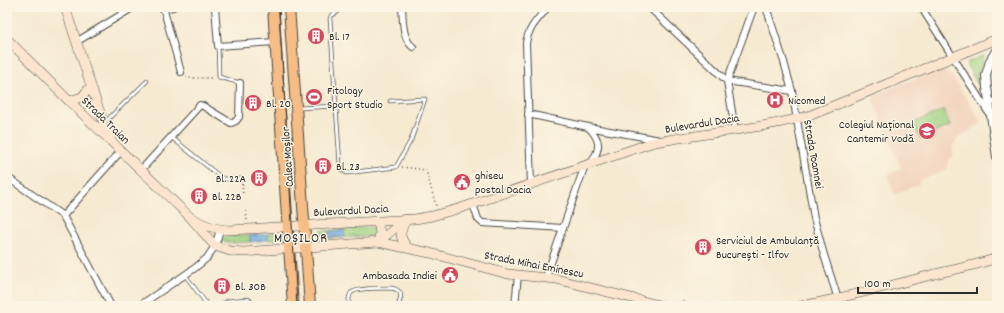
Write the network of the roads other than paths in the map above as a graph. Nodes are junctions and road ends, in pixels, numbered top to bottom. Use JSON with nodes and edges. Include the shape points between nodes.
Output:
{"nodes":[{"id":1,"x":65,"y":7,"type":"edge"},
{"id":2,"x":134,"y":7,"type":"edge"},
{"id":3,"x":173,"y":7,"type":"edge"},
{"id":4,"x":214,"y":7,"type":"edge"},
{"id":5,"x":273,"y":7,"type":"edge"},
{"id":6,"x":289,"y":7,"type":"edge"},
{"id":7,"x":340,"y":7,"type":"edge"},
{"id":8,"x":402,"y":7,"type":"edge"},
{"id":9,"x":548,"y":7,"type":"edge"},
{"id":10,"x":649,"y":7,"type":"edge"},
{"id":11,"x":754,"y":7,"type":"edge"},
{"id":12,"x":766,"y":7,"type":"edge"},
{"id":13,"x":921,"y":7,"type":"edge"},
{"id":14,"x":163,"y":8,"type":"edge"},
{"id":15,"x":7,"y":38,"type":"edge"},
{"id":16,"x":997,"y":39,"type":"edge"},
{"id":17,"x":76,"y":42,"type":"junction"},
{"id":18,"x":275,"y":42,"type":"junction"},
{"id":19,"x":218,"y":46,"type":"junction"},
{"id":20,"x":413,"y":47,"type":"dead end"},
{"id":21,"x":997,"y":49,"type":"edge"},
{"id":22,"x":952,"y":57,"type":"junction"},
{"id":23,"x":181,"y":72,"type":"road end"},
{"id":24,"x":147,"y":81,"type":"dead end"},
{"id":25,"x":727,"y":81,"type":"junction"},
{"id":26,"x":240,"y":83,"type":"joint"},
{"id":27,"x":90,"y":86,"type":"junction"},
{"id":28,"x":792,"y":91,"type":"junction"},
{"id":29,"x":68,"y":101,"type":"junction"},
{"id":30,"x":390,"y":101,"type":"dead end"},
{"id":31,"x":993,"y":102,"type":"edge"},
{"id":32,"x":337,"y":106,"type":"junction"},
{"id":33,"x":296,"y":108,"type":"junction"},
{"id":34,"x":528,"y":114,"type":"junction"},
{"id":35,"x":991,"y":116,"type":"junction"},
{"id":36,"x":797,"y":119,"type":"junction"},
{"id":37,"x":104,"y":124,"type":"junction"},
{"id":38,"x":588,"y":127,"type":"junction"},
{"id":39,"x":735,"y":130,"type":"junction"},
{"id":40,"x":171,"y":137,"type":"junction"},
{"id":41,"x":664,"y":140,"type":"junction"},
{"id":42,"x":117,"y":148,"type":"junction"},
{"id":43,"x":997,"y":157,"type":"edge"},
{"id":44,"x":588,"y":164,"type":"junction"},
{"id":45,"x":141,"y":170,"type":"junction"},
{"id":46,"x":7,"y":177,"type":"edge"},
{"id":47,"x":242,"y":178,"type":"road end"},
{"id":48,"x":531,"y":184,"type":"junction"},
{"id":49,"x":473,"y":204,"type":"junction"},
{"id":50,"x":63,"y":216,"type":"junction"},
{"id":51,"x":190,"y":217,"type":"junction"},
{"id":52,"x":406,"y":219,"type":"junction"},
{"id":53,"x":378,"y":221,"type":"junction"},
{"id":54,"x":296,"y":226,"type":"junction"},
{"id":55,"x":563,"y":228,"type":"junction"},
{"id":56,"x":220,"y":230,"type":"junction"},
{"id":57,"x":378,"y":242,"type":"junction"},
{"id":58,"x":215,"y":246,"type":"junction"},
{"id":59,"x":298,"y":248,"type":"junction"},
{"id":60,"x":408,"y":248,"type":"junction"},
{"id":61,"x":997,"y":258,"type":"edge"},
{"id":62,"x":186,"y":274,"type":"junction"},
{"id":63,"x":518,"y":275,"type":"junction"},
{"id":64,"x":546,"y":277,"type":"junction"},
{"id":65,"x":839,"y":302,"type":"edge"},
{"id":66,"x":111,"y":306,"type":"edge"},
{"id":67,"x":139,"y":306,"type":"edge"},
{"id":68,"x":208,"y":306,"type":"edge"},
{"id":69,"x":219,"y":306,"type":"edge"},
{"id":70,"x":251,"y":306,"type":"edge"},
{"id":71,"x":293,"y":306,"type":"edge"},
{"id":72,"x":310,"y":306,"type":"edge"},
{"id":73,"x":349,"y":306,"type":"edge"},
{"id":74,"x":398,"y":306,"type":"edge"},
{"id":75,"x":515,"y":306,"type":"edge"},
{"id":76,"x":663,"y":306,"type":"edge"},
{"id":77,"x":801,"y":306,"type":"edge"}],
"edges":[{"from":1,"to":17,"type":"main road"},
{"from":2,"to":17,"type":"street"},
{"from":3,"to":14,"type":"street"},
{"from":4,"to":19,"type":"street"},
{"from":5,"to":18,"type":"main road","name":"Calea Moșilor"},
{"from":6,"to":33,"type":"main road","name":"Calea Moșilor"},
{"from":7,"to":32,"type":"lane","via":[[330,19]]},
{"from":8,"to":20,"type":"street","via":[[405,37]]},
{"from":9,"to":34,"type":"street","via":[[527,36]]},
{"from":10,"to":25,"type":"street"},
{"from":11,"to":25,"type":"street"},
{"from":12,"to":28,"type":"street","name":"Strada Toamnei"},
{"from":13,"to":22,"type":"street"},
{"from":14,"to":23,"type":"street"},
{"from":15,"to":29,"type":"main road","name":"Strada Traian"},
{"from":16,"to":22,"type":"main road","name":"Bulevardul Dacia"},
{"from":17,"to":27,"type":"main road"},
{"from":18,"to":19,"type":"street"},
{"from":18,"to":54,"type":"main road","name":"Calea Moșilor"},
{"from":19,"to":26,"type":"lane","via":[[219,77]]},
{"from":21,"to":31,"type":"street","via":[[986,75]]},
{"from":22,"to":35,"type":"street"},
{"from":22,"to":36,"type":"main road","name":"Bulevardul Dacia"},
{"from":24,"to":37,"type":"lane"},
{"from":25,"to":28,"type":"street"},
{"from":25,"to":39,"type":"street"},
{"from":26,"to":40,"type":"street","via":[[239,117],[236,122],[231,123],[200,105]]},
{"from":27,"to":29,"type":"main road","via":[[82,97]]},
{"from":27,"to":37,"type":"main road"},
{"from":28,"to":36,"type":"street","name":"Strada Toamnei"},
{"from":29,"to":42,"type":"main road","name":"Strada Traian"},
{"from":30,"to":32,"type":"lane","via":[[425,99],[411,140],[396,167],[347,173],[340,165]]},
{"from":31,"to":35,"type":"street"},
{"from":32,"to":33,"type":"lane"},
{"from":33,"to":54,"type":"main road","name":"Calea Moșilor"},
{"from":34,"to":38,"type":"street"},
{"from":34,"to":48,"type":"street"},
{"from":35,"to":43,"type":"street"},
{"from":36,"to":39,"type":"main road","name":"Bulevardul Dacia"},
{"from":36,"to":65,"type":"street","name":"Strada Toamnei","via":[[814,218]]},
{"from":37,"to":42,"type":"main road"},
{"from":38,"to":41,"type":"street"},
{"from":38,"to":44,"type":"street","via":[[598,142],[597,152]]},
{"from":39,"to":41,"type":"main road","name":"Bulevardul Dacia"},
{"from":40,"to":45,"type":"street"},
{"from":40,"to":47,"type":"lane","via":[[223,180]]},
{"from":41,"to":44,"type":"main road","name":"Bulevardul Dacia"},
{"from":42,"to":45,"type":"main road","name":"Strada Traian"},
{"from":42,"to":50,"type":"street"},
{"from":44,"to":48,"type":"main road","name":"Bulevardul Dacia"},
{"from":44,"to":55,"type":"street"},
{"from":45,"to":51,"type":"main road","name":"Strada Traian"},
{"from":46,"to":50,"type":"street"},
{"from":48,"to":49,"type":"main road","name":"Bulevardul Dacia"},
{"from":49,"to":52,"type":"main road","name":"Bulevardul Dacia","via":[[439,214]]},
{"from":49,"to":55,"type":"street","via":[[482,223]]},
{"from":50,"to":66,"type":"street"},
{"from":51,"to":56,"type":"main road","name":"Strada Traian"},
{"from":51,"to":58,"type":"main road","name":"Strada Traian"},
{"from":52,"to":53,"type":"main road","name":"Bulevardul Dacia"},
{"from":52,"to":57,"type":"main road","name":"Bulevardul Dacia"},
{"from":52,"to":60,"type":"main road","via":[[400,234]]},
{"from":53,"to":54,"type":"main road","name":"Bulevardul Dacia"},
{"from":53,"to":57,"type":"main road"},
{"from":54,"to":56,"type":"main road","name":"Strada Traian"},
{"from":54,"to":59,"type":"main road","name":"Calea Moșilor"},
{"from":54,"to":59,"type":"main road","name":"Calea Moșilor"},
{"from":55,"to":64,"type":"street"},
{"from":56,"to":58,"type":"street"},
{"from":57,"to":59,"type":"main road"},
{"from":57,"to":60,"type":"main road","name":"Strada Mihai Eminescu"},
{"from":58,"to":59,"type":"main road","via":[[236,252]]},
{"from":58,"to":62,"type":"street","via":[[207,258]]},
{"from":59,"to":71,"type":"main road","name":"Calea Moșilor"},
{"from":59,"to":72,"type":"main road","name":"Calea Moșilor"},
{"from":60,"to":63,"type":"main road","name":"Strada Mihai Eminescu"},
{"from":61,"to":65,"type":"main road"},
{"from":62,"to":67,"type":"street"},
{"from":62,"to":68,"type":"lane"},
{"from":63,"to":64,"type":"main road","name":"Strada Mihai Eminescu"},
{"from":63,"to":75,"type":"street"},
{"from":64,"to":76,"type":"main road","name":"Strada Mihai Eminescu"},
{"from":65,"to":77,"type":"main road"},
{"from":69,"to":70,"type":"lane","via":[[228,301],[246,299],[250,300]]},
{"from":73,"to":74,"type":"lane","via":[[350,293],[355,290],[392,288],[400,293]]}]}
